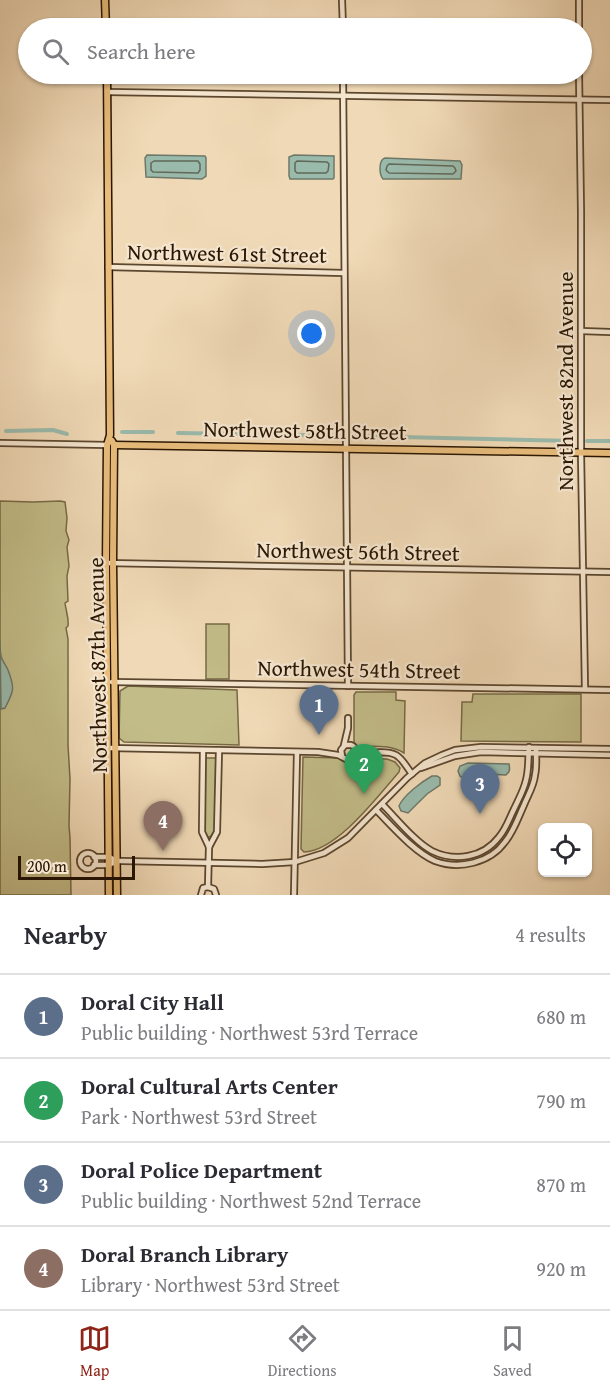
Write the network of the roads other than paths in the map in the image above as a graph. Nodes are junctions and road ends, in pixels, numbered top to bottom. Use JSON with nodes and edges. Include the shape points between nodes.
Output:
{"nodes":[{"id":1,"x":105,"y":0,"type":"edge"},
{"id":2,"x":342,"y":0,"type":"edge"},
{"id":3,"x":579,"y":0,"type":"edge"},
{"id":4,"x":106,"y":18,"type":"edge"},
{"id":5,"x":343,"y":18,"type":"edge"},
{"id":6,"x":579,"y":18,"type":"edge"},
{"id":7,"x":107,"y":84,"type":"edge"},
{"id":8,"x":343,"y":84,"type":"edge"},
{"id":9,"x":579,"y":84,"type":"edge"},
{"id":10,"x":107,"y":92,"type":"junction"},
{"id":11,"x":344,"y":96,"type":"junction"},
{"id":12,"x":579,"y":100,"type":"junction"},
{"id":13,"x":610,"y":100,"type":"edge"},
{"id":14,"x":108,"y":267,"type":"junction"},
{"id":15,"x":344,"y":273,"type":"junction"},
{"id":16,"x":581,"y":331,"type":"junction"},
{"id":17,"x":610,"y":332,"type":"edge"},
{"id":18,"x":0,"y":443,"type":"edge"},
{"id":19,"x":110,"y":445,"type":"junction"},
{"id":20,"x":346,"y":448,"type":"junction"},
{"id":21,"x":581,"y":453,"type":"junction"},
{"id":22,"x":610,"y":453,"type":"edge"},
{"id":23,"x":110,"y":563,"type":"junction"},
{"id":24,"x":347,"y":567,"type":"junction"},
{"id":25,"x":583,"y":571,"type":"junction"},
{"id":26,"x":610,"y":572,"type":"edge"},
{"id":27,"x":112,"y":682,"type":"junction"},
{"id":28,"x":348,"y":686,"type":"junction"},
{"id":29,"x":585,"y":689,"type":"junction"},
{"id":30,"x":610,"y":690,"type":"edge"},
{"id":31,"x":348,"y":718,"type":"dead end"},
{"id":32,"x":348,"y":729,"type":"junction"},
{"id":33,"x":343,"y":746,"type":"junction"},
{"id":34,"x":354,"y":747,"type":"junction"},
{"id":35,"x":112,"y":748,"type":"junction"},
{"id":36,"x":610,"y":749,"type":"edge"},
{"id":37,"x":203,"y":750,"type":"junction"},
{"id":38,"x":219,"y":750,"type":"junction"},
{"id":39,"x":455,"y":750,"type":"junction"},
{"id":40,"x":528,"y":750,"type":"junction"},
{"id":41,"x":536,"y":750,"type":"junction"},
{"id":42,"x":297,"y":752,"type":"junction"},
{"id":43,"x":318,"y":752,"type":"junction"},
{"id":44,"x":372,"y":753,"type":"junction"},
{"id":45,"x":610,"y":754,"type":"edge"},
{"id":46,"x":342,"y":756,"type":"junction"},
{"id":47,"x":355,"y":757,"type":"junction"},
{"id":48,"x":451,"y":757,"type":"junction"},
{"id":49,"x":419,"y":769,"type":"junction"},
{"id":50,"x":412,"y":774,"type":"junction"},
{"id":51,"x":521,"y":793,"type":"junction"},
{"id":52,"x":528,"y":796,"type":"junction"},
{"id":53,"x":382,"y":804,"type":"junction"},
{"id":54,"x":376,"y":810,"type":"junction"},
{"id":55,"x":203,"y":837,"type":"junction"},
{"id":56,"x":215,"y":837,"type":"junction"},
{"id":57,"x":209,"y":847,"type":"junction"},
{"id":58,"x":94,"y":857,"type":"junction"},
{"id":59,"x":109,"y":861,"type":"junction"},
{"id":60,"x":117,"y":861,"type":"junction"},
{"id":61,"x":295,"y":862,"type":"junction"},
{"id":62,"x":209,"y":863,"type":"junction"},
{"id":63,"x":94,"y":865,"type":"junction"},
{"id":64,"x":208,"y":887,"type":"junction"},
{"id":65,"x":109,"y":895,"type":"edge"},
{"id":66,"x":117,"y":895,"type":"edge"},
{"id":67,"x":201,"y":895,"type":"edge"},
{"id":68,"x":216,"y":895,"type":"edge"},
{"id":69,"x":294,"y":895,"type":"edge"}],
"edges":[{"from":1,"to":4,"type":"main road"},
{"from":2,"to":5,"type":"street"},
{"from":3,"to":6,"type":"street"},
{"from":7,"to":10,"type":"main road","name":"Northwest 87th Avenue"},
{"from":8,"to":11,"type":"street"},
{"from":9,"to":12,"type":"street","name":"Northwest 82nd Avenue"},
{"from":10,"to":11,"type":"street"},
{"from":10,"to":14,"type":"main road","name":"Northwest 87th Avenue"},
{"from":11,"to":12,"type":"street"},
{"from":11,"to":15,"type":"street"},
{"from":12,"to":13,"type":"street"},
{"from":12,"to":16,"type":"street","name":"Northwest 82nd Avenue"},
{"from":14,"to":15,"type":"street","name":"Northwest 61st Street"},
{"from":14,"to":19,"type":"main road","name":"Northwest 87th Avenue"},
{"from":15,"to":20,"type":"street"},
{"from":16,"to":17,"type":"street"},
{"from":16,"to":21,"type":"street","name":"Northwest 82nd Avenue"},
{"from":18,"to":19,"type":"street","name":"Northwest 58th Street"},
{"from":19,"to":20,"type":"main road","name":"Northwest 58th Street"},
{"from":19,"to":23,"type":"main road","name":"Northwest 87th Avenue"},
{"from":20,"to":21,"type":"main road","name":"Northwest 58th Street"},
{"from":20,"to":24,"type":"street"},
{"from":21,"to":22,"type":"main road","name":"Northwest 58th Street"},
{"from":21,"to":25,"type":"street","name":"Northwest 82nd Avenue"},
{"from":23,"to":24,"type":"street","name":"Northwest 56th Street"},
{"from":23,"to":27,"type":"main road","name":"Northwest 87th Avenue"},
{"from":24,"to":25,"type":"street","name":"Northwest 56th Street"},
{"from":24,"to":28,"type":"street"},
{"from":25,"to":26,"type":"street","name":"Northwest 56th Street"},
{"from":25,"to":29,"type":"street","name":"Northwest 82nd Avenue"},
{"from":27,"to":28,"type":"street","name":"Northwest 54th Street"},
{"from":27,"to":35,"type":"main road","name":"Northwest 87th Avenue"},
{"from":28,"to":29,"type":"street","name":"Northwest 54th Street"},
{"from":29,"to":30,"type":"street","name":"Northwest 54th Street"},
{"from":31,"to":32,"type":"street"},
{"from":32,"to":33,"type":"street"},
{"from":32,"to":34,"type":"street"},
{"from":33,"to":34,"type":"street"},
{"from":33,"to":43,"type":"street"},
{"from":33,"to":46,"type":"street"},
{"from":34,"to":44,"type":"street"},
{"from":34,"to":47,"type":"street"},
{"from":35,"to":37,"type":"street"},
{"from":35,"to":59,"type":"main road","name":"Northwest 87th Avenue"},
{"from":35,"to":60,"type":"main road","name":"Northwest 87th Avenue"},
{"from":36,"to":41,"type":"street"},
{"from":37,"to":38,"type":"street"},
{"from":37,"to":55,"type":"street"},
{"from":38,"to":42,"type":"street"},
{"from":38,"to":56,"type":"street"},
{"from":39,"to":40,"type":"street"},
{"from":39,"to":48,"type":"street"},
{"from":39,"to":49,"type":"street"},
{"from":40,"to":41,"type":"street"},
{"from":40,"to":48,"type":"street"},
{"from":40,"to":51,"type":"street","via":[[527,776]]},
{"from":41,"to":45,"type":"street"},
{"from":41,"to":52,"type":"street","via":[[535,776]]},
{"from":42,"to":43,"type":"street"},
{"from":42,"to":61,"type":"street"},
{"from":43,"to":46,"type":"street"},
{"from":44,"to":47,"type":"street"},
{"from":44,"to":50,"type":"street","via":[[397,755]]},
{"from":46,"to":47,"type":"street","via":[[347,760]]},
{"from":48,"to":49,"type":"street"},
{"from":49,"to":50,"type":"street"},
{"from":50,"to":53,"type":"street"},
{"from":51,"to":52,"type":"street"},
{"from":51,"to":53,"type":"street","via":[[500,837],[468,856],[452,857],[425,846]]},
{"from":52,"to":54,"type":"street","via":[[501,848],[484,859],[464,864],[429,858]]},
{"from":53,"to":54,"type":"street"},
{"from":54,"to":61,"type":"street","via":[[334,847]]},
{"from":55,"to":56,"type":"street"},
{"from":55,"to":57,"type":"street"},
{"from":56,"to":57,"type":"street"},
{"from":57,"to":62,"type":"street"},
{"from":58,"to":59,"type":"street"},
{"from":58,"to":63,"type":"street"},
{"from":58,"to":63,"type":"street","via":[[86,854],[80,861],[86,868]]},
{"from":59,"to":60,"type":"street"},
{"from":59,"to":63,"type":"street"},
{"from":59,"to":65,"type":"main road","name":"Northwest 87th Avenue"},
{"from":60,"to":62,"type":"street"},
{"from":60,"to":66,"type":"main road","name":"Northwest 87th Avenue"},
{"from":61,"to":62,"type":"street"},
{"from":61,"to":69,"type":"street"},
{"from":62,"to":64,"type":"street"},
{"from":64,"to":67,"type":"street","via":[[203,888]]},
{"from":64,"to":68,"type":"street"}]}
